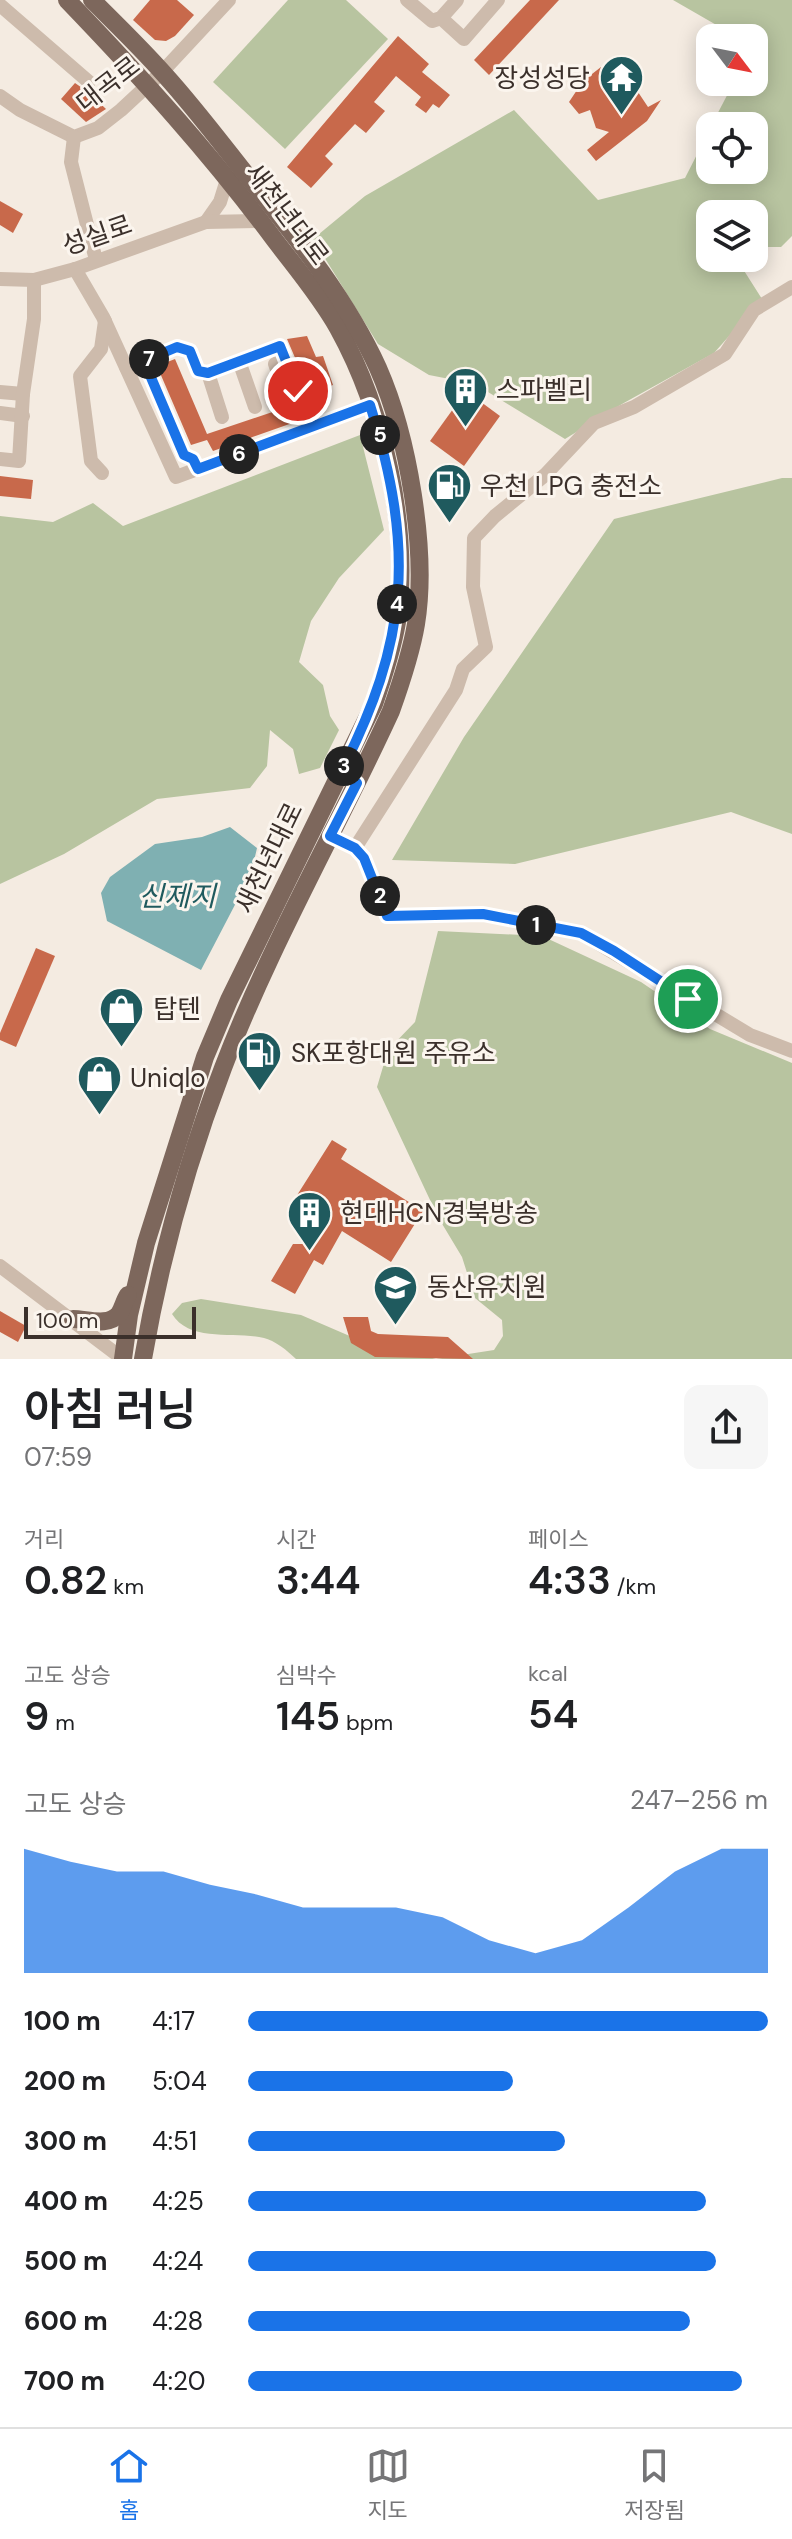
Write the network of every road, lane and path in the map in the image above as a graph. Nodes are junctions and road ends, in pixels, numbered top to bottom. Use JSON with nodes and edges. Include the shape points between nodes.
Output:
{"nodes":[{"id":1,"x":67,"y":0,"type":"edge"},
{"id":2,"x":92,"y":0,"type":"edge"},
{"id":3,"x":229,"y":0,"type":"edge"},
{"id":4,"x":407,"y":0,"type":"edge"},
{"id":5,"x":457,"y":0,"type":"edge"},
{"id":6,"x":498,"y":0,"type":"edge"},
{"id":7,"x":1,"y":9,"type":"edge"},
{"id":8,"x":441,"y":18,"type":"junction"},
{"id":9,"x":156,"y":78,"type":"junction"},
{"id":10,"x":89,"y":82,"type":"dead end"},
{"id":11,"x":0,"y":96,"type":"edge"},
{"id":12,"x":74,"y":137,"type":"junction"},
{"id":13,"x":232,"y":170,"type":"junction"},
{"id":14,"x":260,"y":221,"type":"junction"},
{"id":15,"x":206,"y":222,"type":"junction"},
{"id":16,"x":96,"y":260,"type":"junction"},
{"id":17,"x":75,"y":269,"type":"junction"},
{"id":18,"x":0,"y":279,"type":"edge"},
{"id":19,"x":34,"y":280,"type":"junction"},
{"id":20,"x":792,"y":287,"type":"edge"},
{"id":21,"x":105,"y":321,"type":"junction"},
{"id":22,"x":285,"y":360,"type":"dead end"},
{"id":23,"x":144,"y":361,"type":"junction"},
{"id":24,"x":239,"y":361,"type":"junction"},
{"id":25,"x":126,"y":367,"type":"junction"},
{"id":26,"x":208,"y":373,"type":"junction"},
{"id":27,"x":0,"y":392,"type":"edge"},
{"id":28,"x":23,"y":394,"type":"junction"},
{"id":29,"x":370,"y":405,"type":"junction"},
{"id":30,"x":255,"y":407,"type":"dead end"},
{"id":31,"x":0,"y":413,"type":"edge"},
{"id":32,"x":23,"y":416,"type":"junction"},
{"id":33,"x":222,"y":417,"type":"dead end"},
{"id":34,"x":0,"y":459,"type":"edge"},
{"id":35,"x":198,"y":469,"type":"junction"},
{"id":36,"x":102,"y":473,"type":"dead end"},
{"id":37,"x":340,"y":774,"type":"junction"},
{"id":38,"x":357,"y":783,"type":"junction"},
{"id":39,"x":330,"y":836,"type":"junction"},
{"id":40,"x":355,"y":848,"type":"junction"},
{"id":41,"x":275,"y":904,"type":"junction"},
{"id":42,"x":293,"y":912,"type":"junction"},
{"id":43,"x":792,"y":1051,"type":"edge"},
{"id":44,"x":146,"y":1243,"type":"junction"},
{"id":45,"x":0,"y":1266,"type":"edge"},
{"id":46,"x":135,"y":1287,"type":"junction"},
{"id":47,"x":153,"y":1301,"type":"junction"},
{"id":48,"x":73,"y":1319,"type":"junction"},
{"id":49,"x":123,"y":1359,"type":"edge"},
{"id":50,"x":143,"y":1359,"type":"edge"}],
"edges":[{"from":1,"to":9,"type":"main road","name":"새천년대로"},
{"from":2,"to":9,"type":"main road","name":"새천년대로"},
{"from":3,"to":9,"type":"street","name":"대곡로"},
{"from":4,"to":8,"type":"street","via":[[432,21]]},
{"from":5,"to":8,"type":"street"},
{"from":6,"to":8,"type":"street","via":[[464,39]]},
{"from":7,"to":10,"type":"street"},
{"from":9,"to":12,"type":"street","name":"대곡로","via":[[98,128]]},
{"from":9,"to":13,"type":"main road","name":"새천년대로"},
{"from":11,"to":12,"type":"street","name":"대곡로"},
{"from":12,"to":16,"type":"street","via":[[71,162]]},
{"from":13,"to":14,"type":"main road","name":"새천년대로"},
{"from":13,"to":15,"type":"street"},
{"from":13,"to":38,"type":"main road","name":"새천년대로","via":[[291,231],[349,315],[378,368],[404,449],[419,563],[416,622],[391,711]]},
{"from":14,"to":15,"type":"street","name":"성실로"},
{"from":14,"to":29,"type":"main road","name":"새천년대로","via":[[337,327]]},
{"from":15,"to":16,"type":"street","name":"성실로"},
{"from":16,"to":17,"type":"street","name":"성실로"},
{"from":17,"to":19,"type":"street","name":"성실로"},
{"from":17,"to":21,"type":"street"},
{"from":18,"to":19,"type":"street","name":"성실로"},
{"from":19,"to":28,"type":"street"},
{"from":20,"to":40,"type":"street","via":[[754,310],[725,354],[634,407],[594,423],[474,538],[473,587],[486,647],[463,669],[456,690]]},
{"from":21,"to":25,"type":"street"},
{"from":21,"to":36,"type":"street","via":[[101,349],[80,376],[91,461]]},
{"from":22,"to":24,"type":"street","via":[[280,346]]},
{"from":23,"to":25,"type":"street"},
{"from":23,"to":26,"type":"street","via":[[177,347],[190,351],[198,371]]},
{"from":23,"to":35,"type":"street","via":[[184,455]]},
{"from":24,"to":26,"type":"street"},
{"from":24,"to":30,"type":"street"},
{"from":25,"to":35,"type":"street","via":[[176,477]]},
{"from":26,"to":33,"type":"street"},
{"from":27,"to":28,"type":"street"},
{"from":28,"to":32,"type":"street"},
{"from":29,"to":35,"type":"street"},
{"from":29,"to":37,"type":"main road","name":"새천년대로","via":[[394,500],[400,552],[397,622],[374,704]]},
{"from":31,"to":32,"type":"street"},
{"from":32,"to":34,"type":"street","via":[[19,461]]},
{"from":37,"to":38,"type":"main road"},
{"from":37,"to":41,"type":"main road","name":"새천년대로"},
{"from":38,"to":39,"type":"main road","name":"새천년대로"},
{"from":39,"to":40,"type":"street"},
{"from":39,"to":42,"type":"main road","name":"새천년대로"},
{"from":40,"to":43,"type":"street","via":[[387,916],[483,914],[581,933],[750,1035]]},
{"from":41,"to":42,"type":"main road"},
{"from":41,"to":44,"type":"main road","name":"새천년대로","via":[[205,1057]]},
{"from":42,"to":47,"type":"main road","name":"새천년대로","via":[[224,1066],[191,1161]]},
{"from":44,"to":46,"type":"main road","name":"새천년대로"},
{"from":44,"to":47,"type":"main road","via":[[150,1257],[143,1291]]},
{"from":45,"to":48,"type":"street"},
{"from":46,"to":48,"type":"main road","via":[[112,1319]]},
{"from":46,"to":49,"type":"main road","name":"새천년대로"},
{"from":47,"to":50,"type":"main road","name":"새천년대로"},
{"from":48,"to":49,"type":"street"}]}
